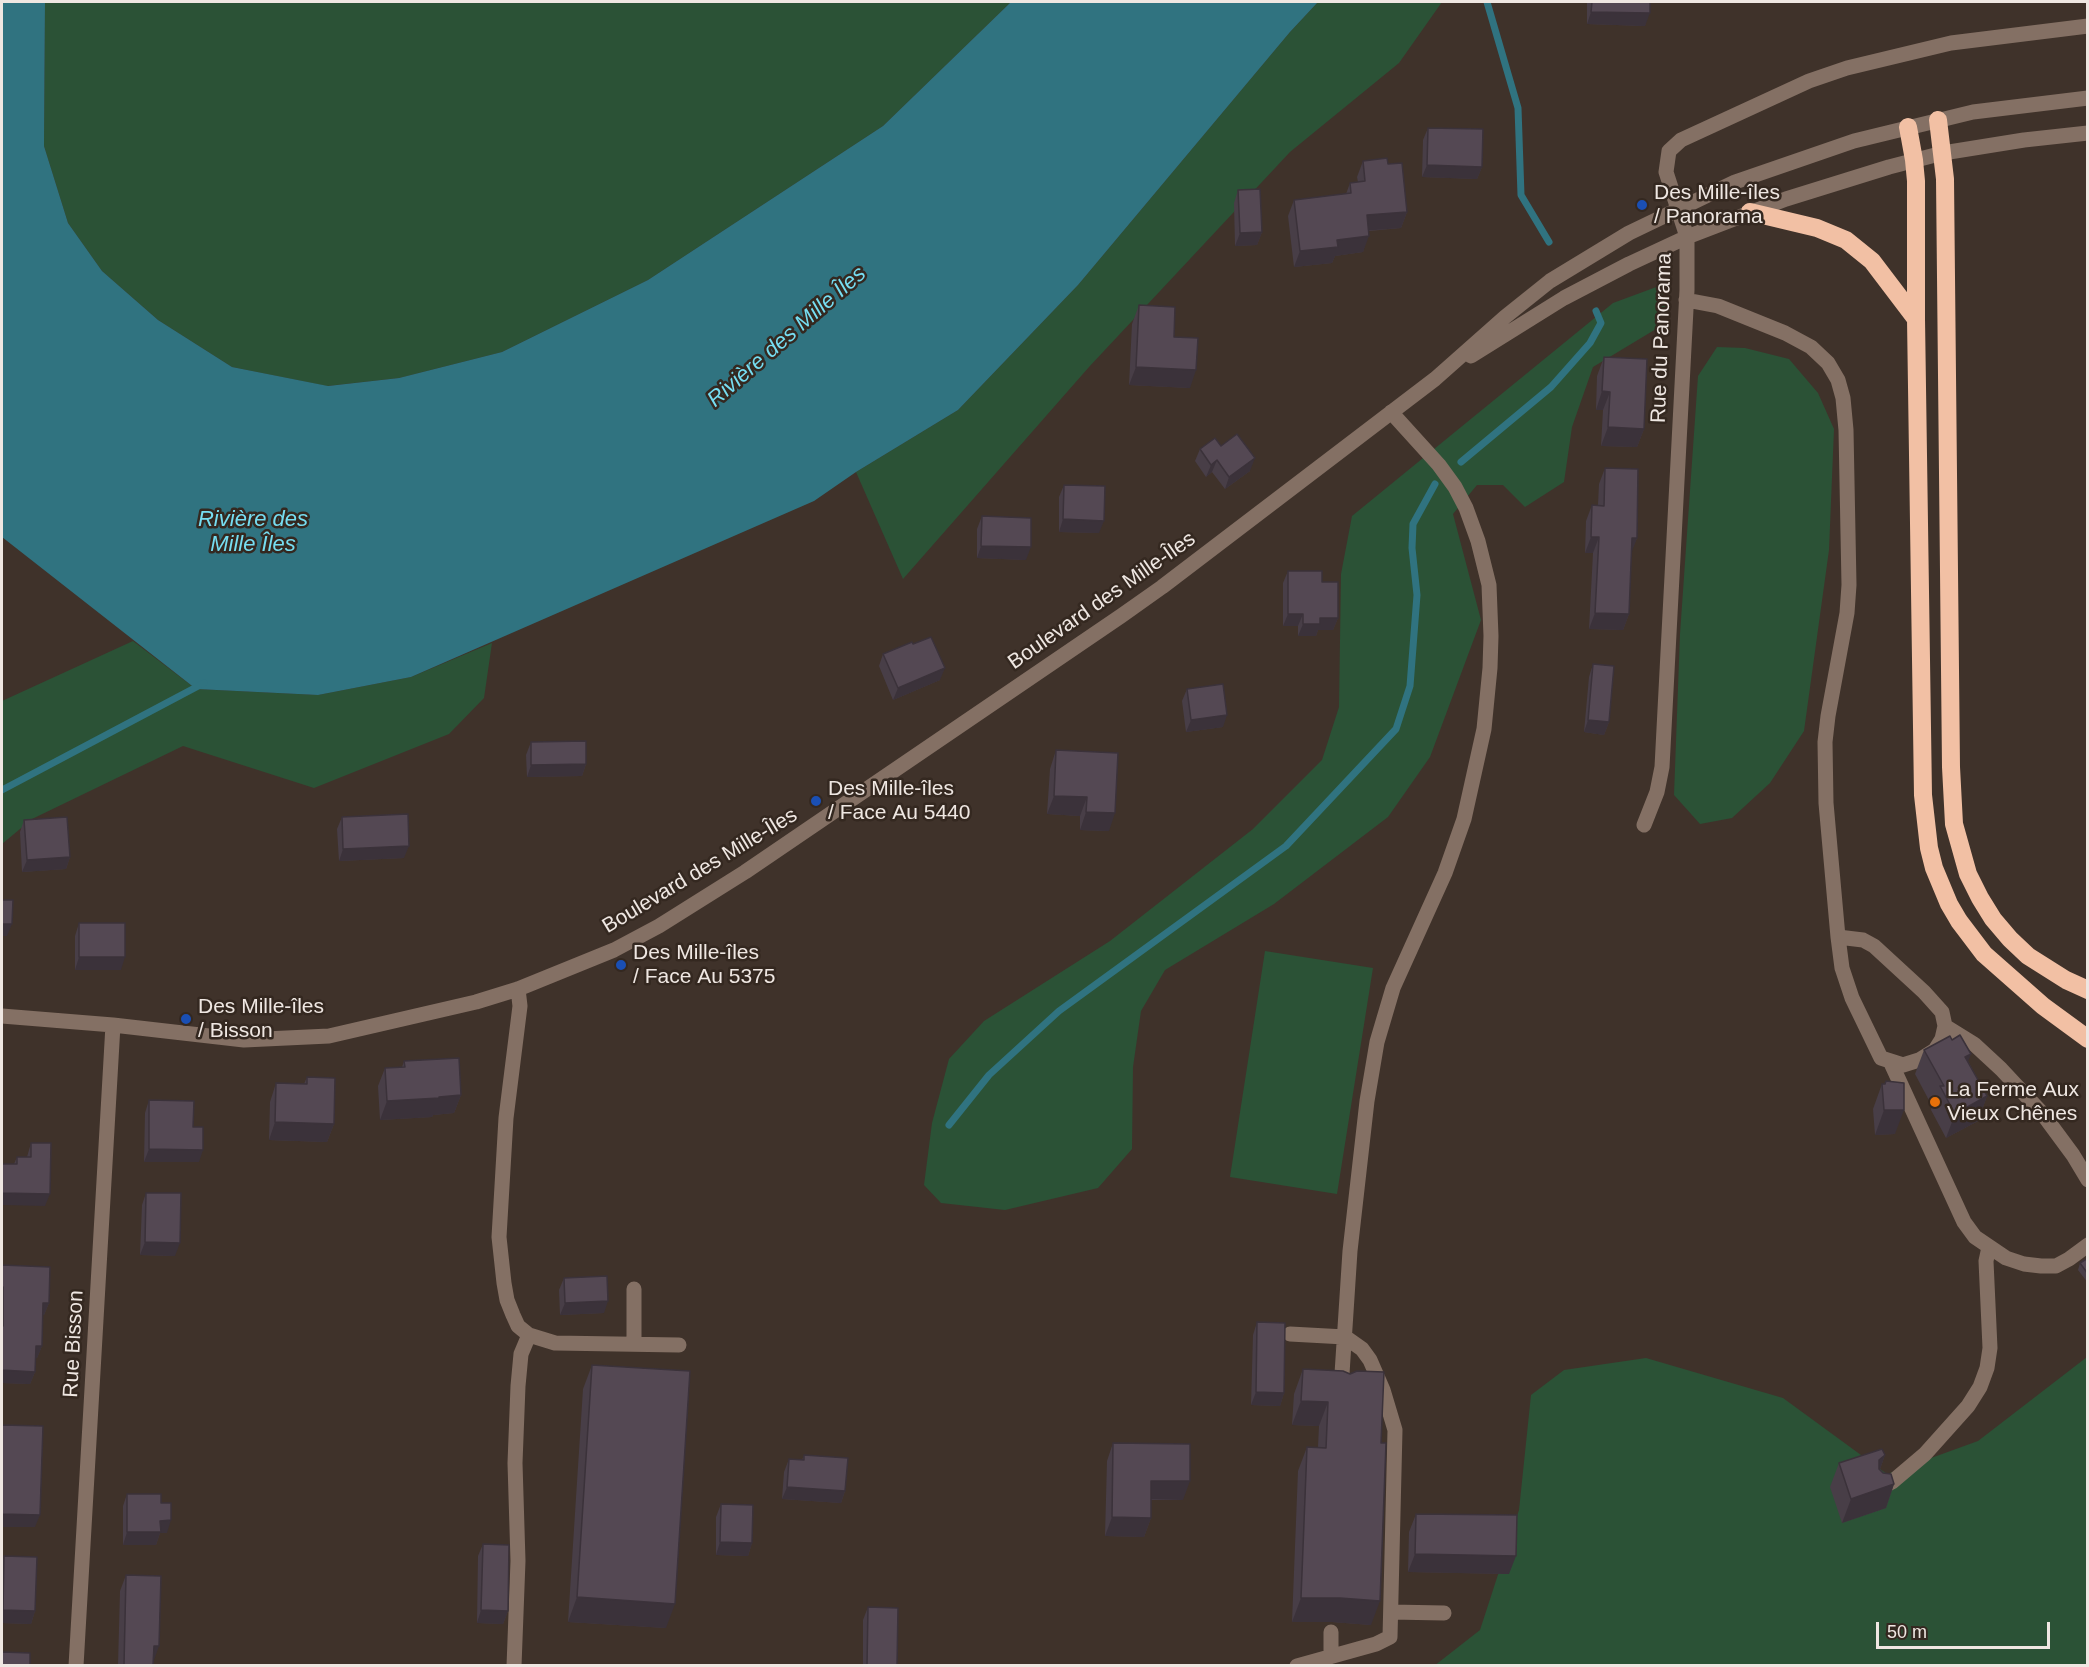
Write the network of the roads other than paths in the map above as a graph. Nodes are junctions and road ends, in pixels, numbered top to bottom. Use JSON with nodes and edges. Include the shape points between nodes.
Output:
{"nodes":[{"id":1,"x":2088,"y":26,"type":"edge"},
{"id":2,"x":2088,"y":98,"type":"edge"},
{"id":3,"x":1938,"y":120,"type":"junction"},
{"id":4,"x":1908,"y":127,"type":"junction"},
{"id":5,"x":2088,"y":133,"type":"edge"},
{"id":6,"x":1943,"y":153,"type":"junction"},
{"id":7,"x":1914,"y":160,"type":"junction"},
{"id":8,"x":1678,"y":208,"type":"junction"},
{"id":9,"x":1750,"y":212,"type":"junction"},
{"id":10,"x":1687,"y":237,"type":"junction"},
{"id":11,"x":1686,"y":300,"type":"junction"},
{"id":12,"x":1916,"y":319,"type":"junction"},
{"id":13,"x":1435,"y":379,"type":"junction"},
{"id":14,"x":1392,"y":412,"type":"junction"},
{"id":15,"x":1644,"y":825,"type":"dead end"},
{"id":16,"x":1838,"y":937,"type":"junction"},
{"id":17,"x":518,"y":988,"type":"junction"},
{"id":18,"x":2088,"y":990,"type":"edge"},
{"id":19,"x":2,"y":1017,"type":"edge"},
{"id":20,"x":114,"y":1025,"type":"junction"},
{"id":21,"x":1946,"y":1026,"type":"junction"},
{"id":22,"x":2088,"y":1039,"type":"edge"},
{"id":23,"x":1891,"y":1063,"type":"junction"},
{"id":24,"x":2088,"y":1180,"type":"edge"},
{"id":25,"x":2088,"y":1245,"type":"edge"},
{"id":26,"x":1989,"y":1247,"type":"junction"},
{"id":27,"x":634,"y":1289,"type":"dead end"},
{"id":28,"x":1290,"y":1334,"type":"dead end"},
{"id":29,"x":529,"y":1335,"type":"junction"},
{"id":30,"x":1345,"y":1337,"type":"junction"},
{"id":31,"x":634,"y":1344,"type":"junction"},
{"id":32,"x":679,"y":1345,"type":"dead end"},
{"id":33,"x":1341,"y":1389,"type":"edge"},
{"id":34,"x":1879,"y":1489,"type":"edge"},
{"id":35,"x":1391,"y":1612,"type":"junction"},
{"id":36,"x":1444,"y":1613,"type":"dead end"},
{"id":37,"x":1331,"y":1632,"type":"dead end"},
{"id":38,"x":1331,"y":1656,"type":"junction"},
{"id":39,"x":76,"y":1665,"type":"edge"},
{"id":40,"x":514,"y":1665,"type":"edge"},
{"id":41,"x":1297,"y":1665,"type":"edge"}],
"edges":[{"from":1,"to":8,"type":"street","name":"Rue du Panorama","via":[[1951,42],[1809,81],[1674,145],[1666,172]]},
{"from":2,"to":3,"type":"street","name":"Boulevard des Mille-Îles"},
{"from":3,"to":4,"type":"street","name":"Boulevard des Mille-Îles"},
{"from":3,"to":6,"type":"highway"},
{"from":4,"to":7,"type":"highway"},
{"from":4,"to":8,"type":"street","name":"Boulevard des Mille-Îles","via":[[1770,168]]},
{"from":5,"to":6,"type":"street","name":"Boulevard des Mille-Îles"},
{"from":6,"to":7,"type":"street","name":"Boulevard des Mille-Îles"},
{"from":6,"to":18,"type":"highway","via":[[1954,824],[1968,874],[1993,919],[2028,956]]},
{"from":7,"to":9,"type":"street","name":"Boulevard des Mille-Îles"},
{"from":7,"to":12,"type":"highway"},
{"from":8,"to":10,"type":"street","name":"Rue du Panorama"},
{"from":8,"to":13,"type":"street","name":"Boulevard des Mille-Îles","via":[[1550,281]]},
{"from":9,"to":10,"type":"street","name":"Boulevard des Mille-Îles"},
{"from":9,"to":12,"type":"highway","via":[[1817,228],[1846,240],[1872,261]]},
{"from":10,"to":11,"type":"street","name":"Rue du Panorama"},
{"from":10,"to":13,"type":"street","name":"Boulevard des Mille-Îles","via":[[1564,298]]},
{"from":11,"to":15,"type":"street","name":"Rue du Panorama","via":[[1662,759],[1657,792]]},
{"from":11,"to":16,"type":"street","via":[[1718,306],[1811,347],[1834,371],[1843,398],[1849,585],[1825,742],[1826,803]]},
{"from":12,"to":22,"type":"highway","via":[[1923,811],[1929,848],[1949,904],[1984,954]]},
{"from":13,"to":14,"type":"street","name":"Boulevard des Mille-Îles"},
{"from":14,"to":17,"type":"street","name":"Boulevard des Mille-Îles","via":[[1162,587],[754,866],[628,943]]},
{"from":14,"to":30,"type":"street","via":[[1439,465],[1466,508],[1489,585],[1491,646],[1484,729],[1464,819],[1445,873],[1393,988],[1377,1041],[1357,1182]]},
{"from":16,"to":21,"type":"street","via":[[1863,940],[1874,946],[1924,992],[1942,1012]]},
{"from":16,"to":23,"type":"street","via":[[1842,968],[1852,998],[1881,1058]]},
{"from":17,"to":20,"type":"street","name":"Boulevard des Mille-Îles","via":[[476,1002],[328,1036],[243,1040]]},
{"from":17,"to":29,"type":"street","via":[[520,1006],[506,1118],[500,1238],[507,1300],[518,1326]]},
{"from":19,"to":20,"type":"street","name":"Boulevard des Mille-Îles"},
{"from":20,"to":39,"type":"street","name":"Rue Bisson"},
{"from":21,"to":23,"type":"street","via":[[1935,1050],[1903,1065]]},
{"from":21,"to":24,"type":"street","via":[[1974,1044],[2036,1106]]},
{"from":23,"to":26,"type":"street","via":[[1964,1222]]},
{"from":25,"to":26,"type":"street","via":[[2056,1266],[2024,1264]]},
{"from":26,"to":34,"type":"street","via":[[1986,1261],[1990,1348],[1980,1387],[1925,1454]]},
{"from":27,"to":31,"type":"street"},
{"from":28,"to":30,"type":"street"},
{"from":29,"to":31,"type":"street","via":[[555,1342]]},
{"from":29,"to":40,"type":"street","via":[[521,1354],[518,1386]]},
{"from":30,"to":33,"type":"street"},
{"from":30,"to":35,"type":"street","via":[[1370,1360],[1395,1430]]},
{"from":31,"to":32,"type":"street"},
{"from":35,"to":36,"type":"street"},
{"from":35,"to":38,"type":"street","via":[[1390,1637]]},
{"from":37,"to":38,"type":"street"},
{"from":38,"to":41,"type":"street"}]}
